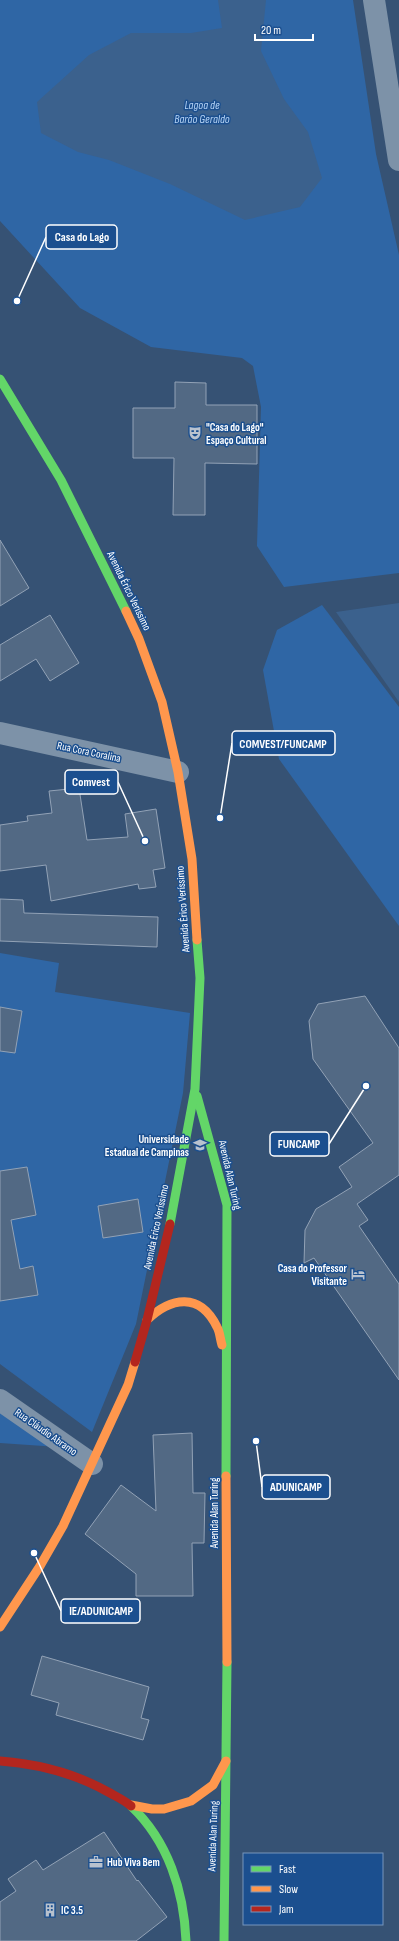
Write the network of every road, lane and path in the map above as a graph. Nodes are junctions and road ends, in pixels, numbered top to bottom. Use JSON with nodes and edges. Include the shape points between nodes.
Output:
{"nodes":[{"id":1,"x":374,"y":0,"type":"edge"},
{"id":2,"x":398,"y":152,"type":"edge"},
{"id":3,"x":0,"y":379,"type":"edge"},
{"id":4,"x":0,"y":733,"type":"edge"},
{"id":5,"x":178,"y":772,"type":"junction"},
{"id":6,"x":195,"y":1089,"type":"junction"},
{"id":7,"x":147,"y":1320,"type":"junction"},
{"id":8,"x":225,"y":1358,"type":"junction"},
{"id":9,"x":0,"y":1400,"type":"edge"},
{"id":10,"x":92,"y":1464,"type":"junction"},
{"id":11,"x":0,"y":1627,"type":"edge"},
{"id":12,"x":227,"y":1758,"type":"junction"},
{"id":13,"x":0,"y":1761,"type":"edge"},
{"id":14,"x":131,"y":1805,"type":"junction"},
{"id":15,"x":186,"y":1941,"type":"edge"},
{"id":16,"x":224,"y":1941,"type":"edge"}],
"edges":[{"from":1,"to":2,"type":"street"},
{"from":3,"to":5,"type":"street","name":"Avenida Érico Veríssimo","via":[[61,480],[123,603],[162,702]]},
{"from":4,"to":5,"type":"street","name":"Rua Cora Coralina"},
{"from":5,"to":6,"type":"street","name":"Avenida Érico Veríssimo","via":[[192,859],[200,978]]},
{"from":6,"to":7,"type":"street","name":"Avenida Érico Veríssimo","via":[[168,1234]]},
{"from":6,"to":8,"type":"street","name":"Avenida Alan Turing","via":[[227,1206]]},
{"from":7,"to":8,"type":"street","via":[[169,1304],[184,1301],[197,1305],[209,1315],[217,1327]]},
{"from":7,"to":10,"type":"street","name":"Avenida Érico Veríssimo","via":[[128,1385]]},
{"from":8,"to":12,"type":"street","name":"Avenida Alan Turing"},
{"from":9,"to":10,"type":"street","name":"Rua Cláudio Abramo"},
{"from":10,"to":11,"type":"street","name":"Avenida Érico Veríssimo","via":[[63,1526]]},
{"from":12,"to":14,"type":"street","via":[[218,1780],[205,1793],[190,1802],[155,1809]]},
{"from":12,"to":16,"type":"street","name":"Avenida Alan Turing"},
{"from":13,"to":14,"type":"street","via":[[57,1768],[83,1778]]},
{"from":14,"to":15,"type":"street","via":[[159,1839],[174,1870],[181,1894]]}]}
